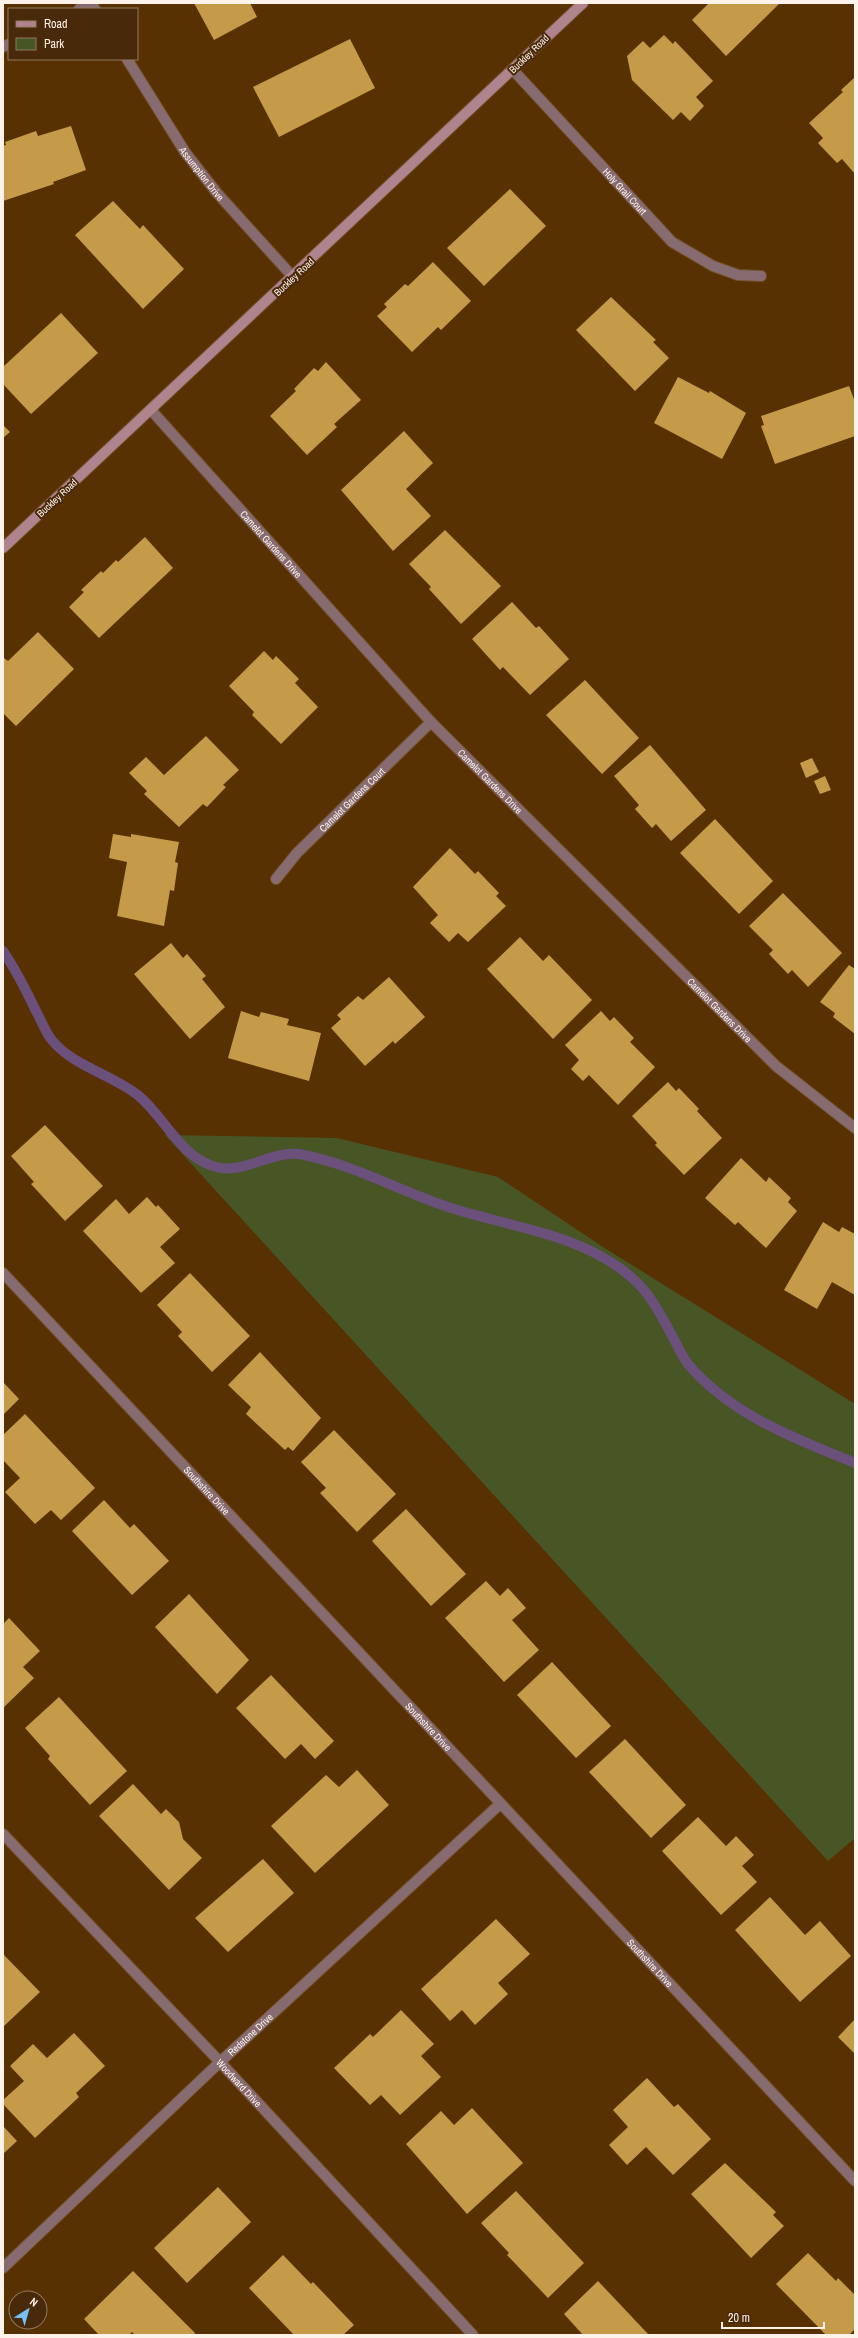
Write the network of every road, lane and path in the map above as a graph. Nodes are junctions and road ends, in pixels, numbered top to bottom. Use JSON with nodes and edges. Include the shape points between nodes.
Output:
{"nodes":[{"id":1,"x":91,"y":3,"type":"edge"},
{"id":2,"x":583,"y":3,"type":"edge"},
{"id":3,"x":81,"y":8,"type":"edge"},
{"id":4,"x":128,"y":60,"type":"edge"},
{"id":5,"x":513,"y":70,"type":"junction"},
{"id":6,"x":761,"y":276,"type":"dead end"},
{"id":7,"x":293,"y":277,"type":"junction"},
{"id":8,"x":151,"y":410,"type":"junction"},
{"id":9,"x":3,"y":548,"type":"edge"},
{"id":10,"x":431,"y":722,"type":"junction"},
{"id":11,"x":276,"y":880,"type":"dead end"},
{"id":12,"x":855,"y":1128,"type":"edge"},
{"id":13,"x":3,"y":1273,"type":"edge"},
{"id":14,"x":500,"y":1804,"type":"junction"},
{"id":15,"x":3,"y":1834,"type":"edge"},
{"id":16,"x":220,"y":2062,"type":"junction"},
{"id":17,"x":855,"y":2180,"type":"edge"},
{"id":18,"x":3,"y":2268,"type":"edge"},
{"id":19,"x":472,"y":2335,"type":"edge"}],
"edges":[{"from":1,"to":3,"type":"street"},
{"from":2,"to":5,"type":"street","name":"Buckley Road"},
{"from":4,"to":7,"type":"street","name":"Assumption Drive","via":[[185,152]]},
{"from":5,"to":6,"type":"street","name":"Holy Grail Court","via":[[672,242],[713,266],[738,275]]},
{"from":5,"to":7,"type":"street","name":"Buckley Road"},
{"from":7,"to":8,"type":"street","name":"Buckley Road"},
{"from":8,"to":9,"type":"street","name":"Buckley Road"},
{"from":8,"to":10,"type":"street","name":"Camelot Gardens Drive"},
{"from":10,"to":11,"type":"street","name":"Camelot Gardens Court","via":[[297,853]]},
{"from":10,"to":12,"type":"street","name":"Camelot Gardens Drive","via":[[776,1066]]},
{"from":13,"to":14,"type":"street","name":"Southshire Drive"},
{"from":14,"to":16,"type":"street","name":"Redstone Drive"},
{"from":14,"to":17,"type":"street","name":"Southshire Drive"},
{"from":15,"to":16,"type":"street","name":"Woodward Drive"},
{"from":16,"to":18,"type":"street","name":"Redstone Drive"},
{"from":16,"to":19,"type":"street","name":"Woodward Drive"}]}
